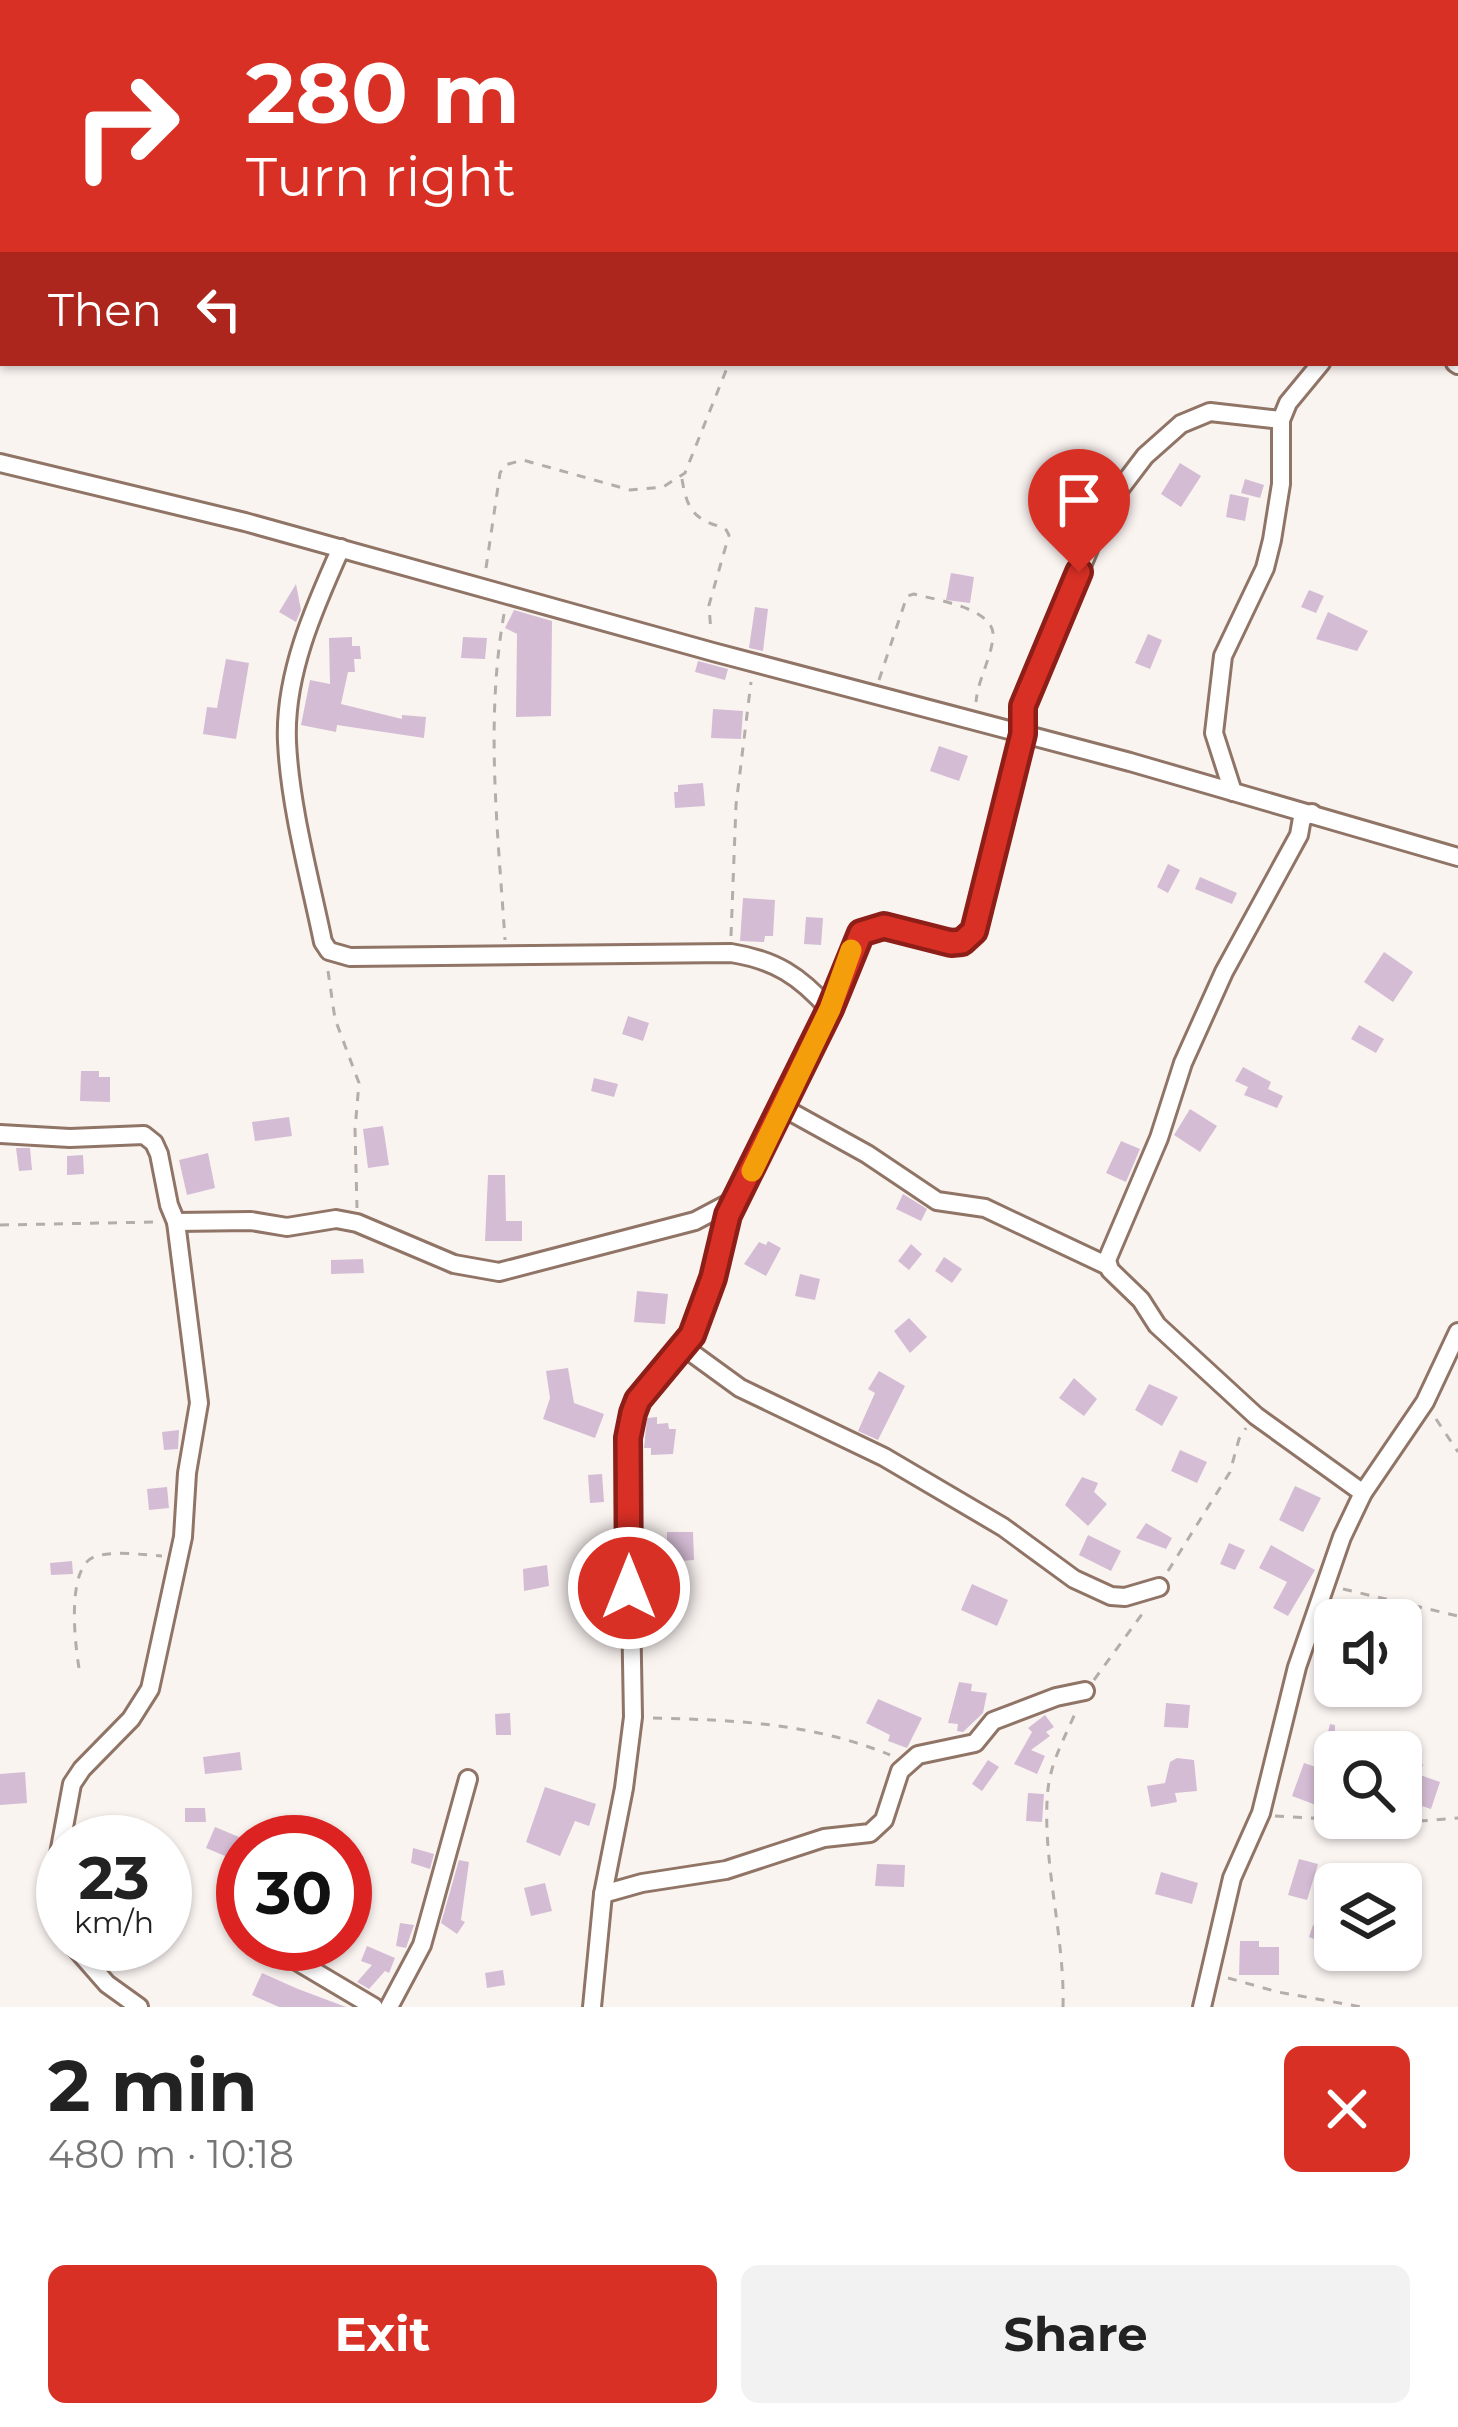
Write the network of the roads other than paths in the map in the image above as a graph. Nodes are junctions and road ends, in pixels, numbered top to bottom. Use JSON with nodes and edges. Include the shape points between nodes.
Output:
{"nodes":[{"id":1,"x":1319,"y":366,"type":"edge"},
{"id":2,"x":1281,"y":420,"type":"junction"},
{"id":3,"x":0,"y":463,"type":"edge"},
{"id":4,"x":341,"y":548,"type":"junction"},
{"id":5,"x":1023,"y":734,"type":"junction"},
{"id":6,"x":1233,"y":792,"type":"junction"},
{"id":7,"x":1312,"y":813,"type":"junction"},
{"id":8,"x":1458,"y":857,"type":"edge"},
{"id":9,"x":830,"y":1009,"type":"junction"},
{"id":10,"x":782,"y":1107,"type":"junction"},
{"id":11,"x":0,"y":1134,"type":"edge"},
{"id":12,"x":737,"y":1198,"type":"junction"},
{"id":13,"x":176,"y":1222,"type":"junction"},
{"id":14,"x":1108,"y":1266,"type":"junction"},
{"id":15,"x":1458,"y":1332,"type":"edge"},
{"id":16,"x":685,"y":1348,"type":"junction"},
{"id":17,"x":1363,"y":1493,"type":"junction"},
{"id":18,"x":1160,"y":1587,"type":"road end"},
{"id":19,"x":1085,"y":1691,"type":"road end"},
{"id":20,"x":468,"y":1779,"type":"dead end"},
{"id":21,"x":67,"y":1815,"type":"edge"},
{"id":22,"x":603,"y":1894,"type":"junction"},
{"id":23,"x":95,"y":1971,"type":"edge"},
{"id":24,"x":313,"y":1971,"type":"edge"},
{"id":25,"x":139,"y":2007,"type":"edge"},
{"id":26,"x":374,"y":2007,"type":"edge"},
{"id":27,"x":389,"y":2007,"type":"edge"},
{"id":28,"x":592,"y":2007,"type":"edge"},
{"id":29,"x":1202,"y":2007,"type":"edge"}],
"edges":[{"from":1,"to":2,"type":"street"},
{"from":2,"to":5,"type":"street","via":[[1210,412],[1180,424],[1145,456],[1107,506],[1023,706]]},
{"from":2,"to":6,"type":"street","via":[[1281,484],[1265,568],[1222,656],[1214,733]]},
{"from":3,"to":4,"type":"street"},
{"from":4,"to":5,"type":"street"},
{"from":4,"to":9,"type":"street","via":[[311,614],[287,742],[329,951],[731,953],[790,971]]},
{"from":5,"to":6,"type":"street"},
{"from":5,"to":9,"type":"street","via":[[970,938],[951,943],[884,926],[861,933]]},
{"from":6,"to":7,"type":"street"},
{"from":7,"to":8,"type":"street"},
{"from":7,"to":14,"type":"street","via":[[1302,818],[1224,972]]},
{"from":9,"to":10,"type":"street"},
{"from":10,"to":12,"type":"street"},
{"from":10,"to":14,"type":"street","via":[[937,1201],[985,1208]]},
{"from":11,"to":13,"type":"street","via":[[144,1135],[159,1154]]},
{"from":12,"to":13,"type":"street","via":[[695,1221],[499,1272],[454,1264],[357,1222]]},
{"from":12,"to":16,"type":"street"},
{"from":13,"to":21,"type":"street","via":[[199,1419],[183,1538],[150,1689],[82,1768]]},
{"from":14,"to":17,"type":"street","via":[[1157,1325],[1256,1416]]},
{"from":15,"to":17,"type":"street","via":[[1425,1402]]},
{"from":16,"to":18,"type":"street","via":[[740,1388],[870,1449],[1003,1527],[1074,1579],[1111,1596]]},
{"from":16,"to":22,"type":"street","via":[[638,1400],[628,1438],[633,1717]]},
{"from":17,"to":29,"type":"street","via":[[1297,1667]]},
{"from":19,"to":22,"type":"street","via":[[1019,1710],[993,1721],[975,1743],[910,1763],[884,1820],[870,1832]]},
{"from":20,"to":27,"type":"street","via":[[422,1945]]},
{"from":22,"to":28,"type":"street"},
{"from":23,"to":25,"type":"street"},
{"from":24,"to":26,"type":"street"}]}
